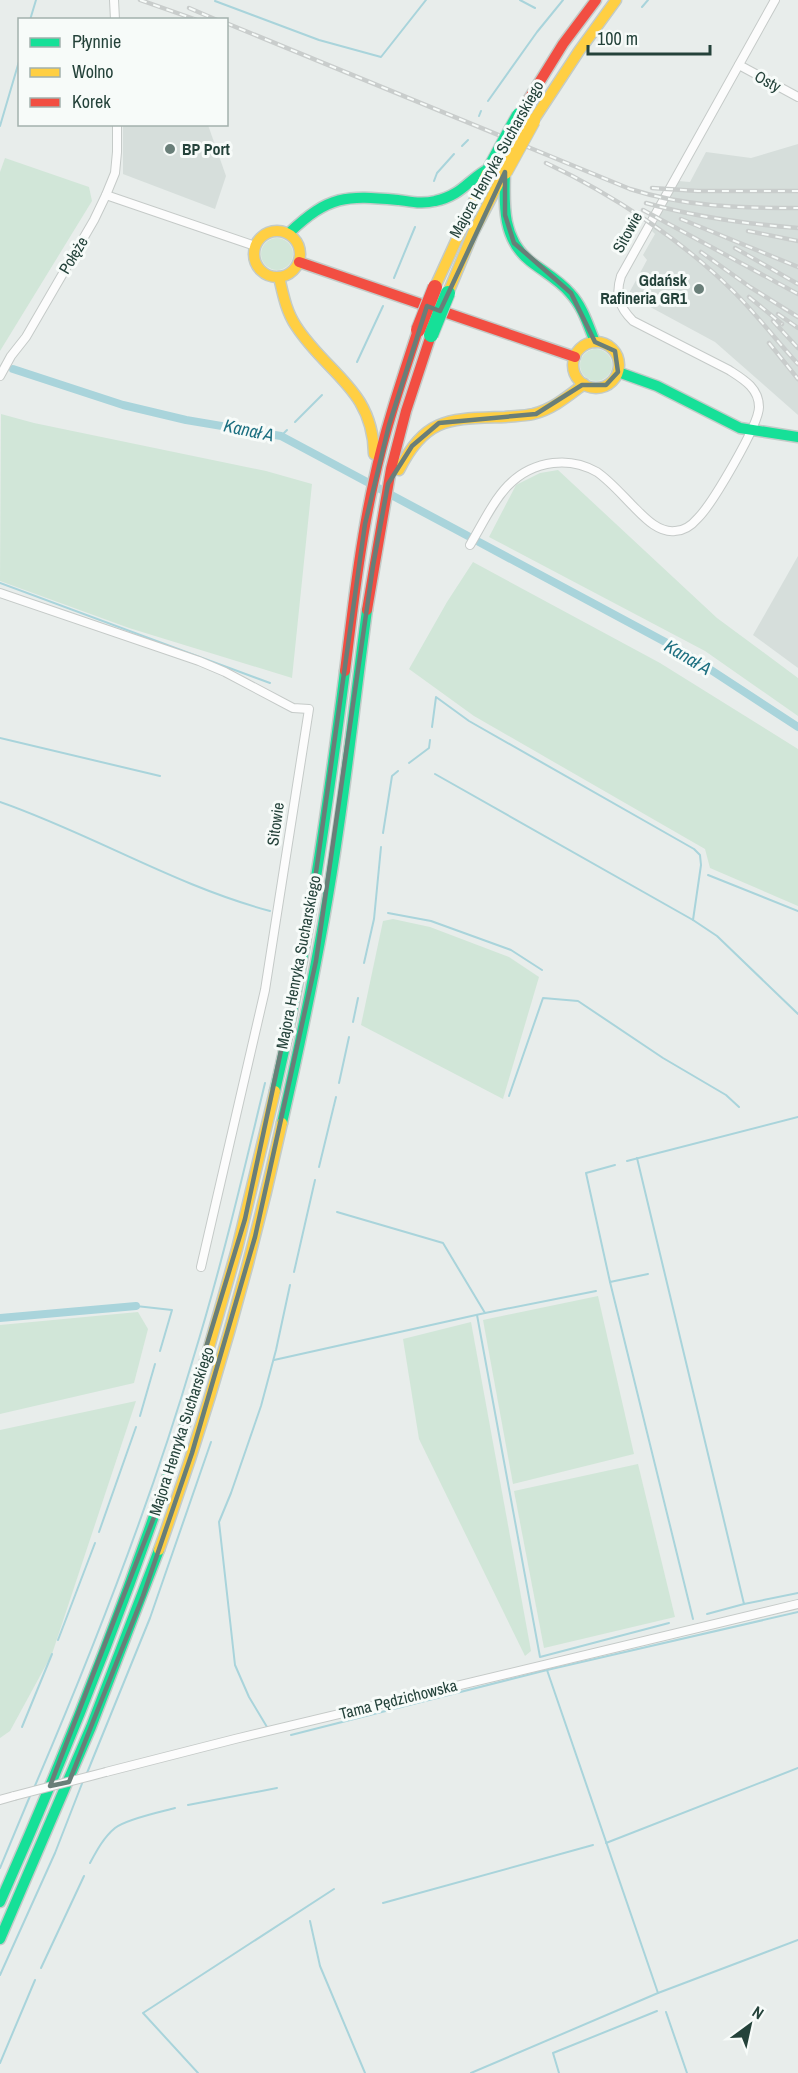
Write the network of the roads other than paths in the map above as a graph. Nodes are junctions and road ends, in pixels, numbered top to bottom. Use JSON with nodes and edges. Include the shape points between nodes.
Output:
{"nodes":[{"id":1,"x":114,"y":0,"type":"edge"},
{"id":2,"x":596,"y":0,"type":"edge"},
{"id":3,"x":616,"y":0,"type":"edge"},
{"id":4,"x":775,"y":0,"type":"edge"},
{"id":5,"x":115,"y":18,"type":"edge"},
{"id":6,"x":739,"y":65,"type":"junction"},
{"id":7,"x":798,"y":97,"type":"edge"},
{"id":8,"x":117,"y":126,"type":"edge"},
{"id":9,"x":490,"y":168,"type":"junction"},
{"id":10,"x":505,"y":172,"type":"junction"},
{"id":11,"x":106,"y":195,"type":"junction"},
{"id":12,"x":289,"y":233,"type":"junction"},
{"id":13,"x":255,"y":246,"type":"junction"},
{"id":14,"x":299,"y":262,"type":"junction"},
{"id":15,"x":279,"y":277,"type":"junction"},
{"id":16,"x":441,"y":290,"type":"junction"},
{"id":17,"x":425,"y":332,"type":"junction"},
{"id":18,"x":595,"y":342,"type":"junction"},
{"id":19,"x":575,"y":357,"type":"junction"},
{"id":20,"x":618,"y":372,"type":"junction"},
{"id":21,"x":0,"y":376,"type":"edge"},
{"id":22,"x":584,"y":384,"type":"junction"},
{"id":23,"x":751,"y":431,"type":"junction"},
{"id":24,"x":798,"y":437,"type":"edge"},
{"id":25,"x":375,"y":474,"type":"junction"},
{"id":26,"x":388,"y":484,"type":"junction"},
{"id":27,"x":470,"y":545,"type":"dead end"},
{"id":28,"x":0,"y":593,"type":"edge"},
{"id":29,"x":201,"y":1267,"type":"dead end"},
{"id":30,"x":798,"y":1604,"type":"edge"},
{"id":31,"x":0,"y":1800,"type":"edge"},
{"id":32,"x":0,"y":1902,"type":"edge"},
{"id":33,"x":0,"y":1939,"type":"edge"}],
"edges":[{"from":1,"to":5,"type":"street"},
{"from":2,"to":9,"type":"main road","name":"Majora Henryka Sucharskiego","bridge":true,"via":[[563,44]]},
{"from":3,"to":10,"type":"main road","name":"Majora Henryka Sucharskiego","bridge":true,"via":[[533,121]]},
{"from":4,"to":6,"type":"street","name":"Sitowie"},
{"from":6,"to":7,"type":"street","name":"Osty"},
{"from":6,"to":23,"type":"street","name":"Sitowie","via":[[617,287],[618,302],[633,321],[729,370],[754,390],[759,408]]},
{"from":8,"to":11,"type":"street","name":"Połęże","via":[[115,174]]},
{"from":9,"to":12,"type":"main road","via":[[462,190],[438,201],[368,197],[332,200]]},
{"from":9,"to":16,"type":"main road","name":"Majora Henryka Sucharskiego"},
{"from":10,"to":16,"type":"main road","name":"Majora Henryka Sucharskiego"},
{"from":10,"to":18,"type":"main road","via":[[505,215],[514,243],[527,259],[571,293]]},
{"from":11,"to":13,"type":"street"},
{"from":11,"to":21,"type":"street","name":"Połęże"},
{"from":12,"to":13,"type":"main road","via":[[266,233]]},
{"from":12,"to":14,"type":"main road","via":[[299,246]]},
{"from":13,"to":15,"type":"main road","via":[[257,266],[269,276]]},
{"from":14,"to":15,"type":"main road","via":[[293,271]]},
{"from":14,"to":19,"type":"main road"},
{"from":15,"to":25,"type":"main road","via":[[294,324],[370,417],[375,434]]},
{"from":16,"to":17,"type":"main road","name":"Majora Henryka Sucharskiego","bridge":true},
{"from":17,"to":25,"type":"main road","name":"Majora Henryka Sucharskiego"},
{"from":17,"to":26,"type":"main road","name":"Majora Henryka Sucharskiego"},
{"from":18,"to":19,"type":"main road","via":[[585,345]]},
{"from":18,"to":20,"type":"main road","via":[[615,351]]},
{"from":19,"to":22,"type":"main road","via":[[574,369]]},
{"from":20,"to":22,"type":"main road","via":[[601,387]]},
{"from":20,"to":23,"type":"main road","via":[[657,386],[724,422]]},
{"from":22,"to":26,"type":"main road","via":[[536,414],[467,417],[439,423],[412,446],[396,477]]},
{"from":23,"to":24,"type":"main road"},
{"from":23,"to":27,"type":"street","name":"Sitowie","via":[[708,505],[686,529],[663,530],[598,473],[583,465],[563,462],[540,465],[516,477],[501,492]]},
{"from":25,"to":32,"type":"main road","name":"Majora Henryka Sucharskiego","via":[[310,915],[245,1219],[178,1446],[124,1602]]},
{"from":26,"to":33,"type":"main road","name":"Majora Henryka Sucharskiego","via":[[316,961],[280,1136],[247,1267],[192,1453],[143,1596]]},
{"from":28,"to":29,"type":"street","name":"Sitowie","via":[[199,661],[293,708],[309,709],[265,990]]},
{"from":30,"to":31,"type":"street","name":"Tama Pędzichowska","bridge":true,"via":[[258,1733]]}]}
